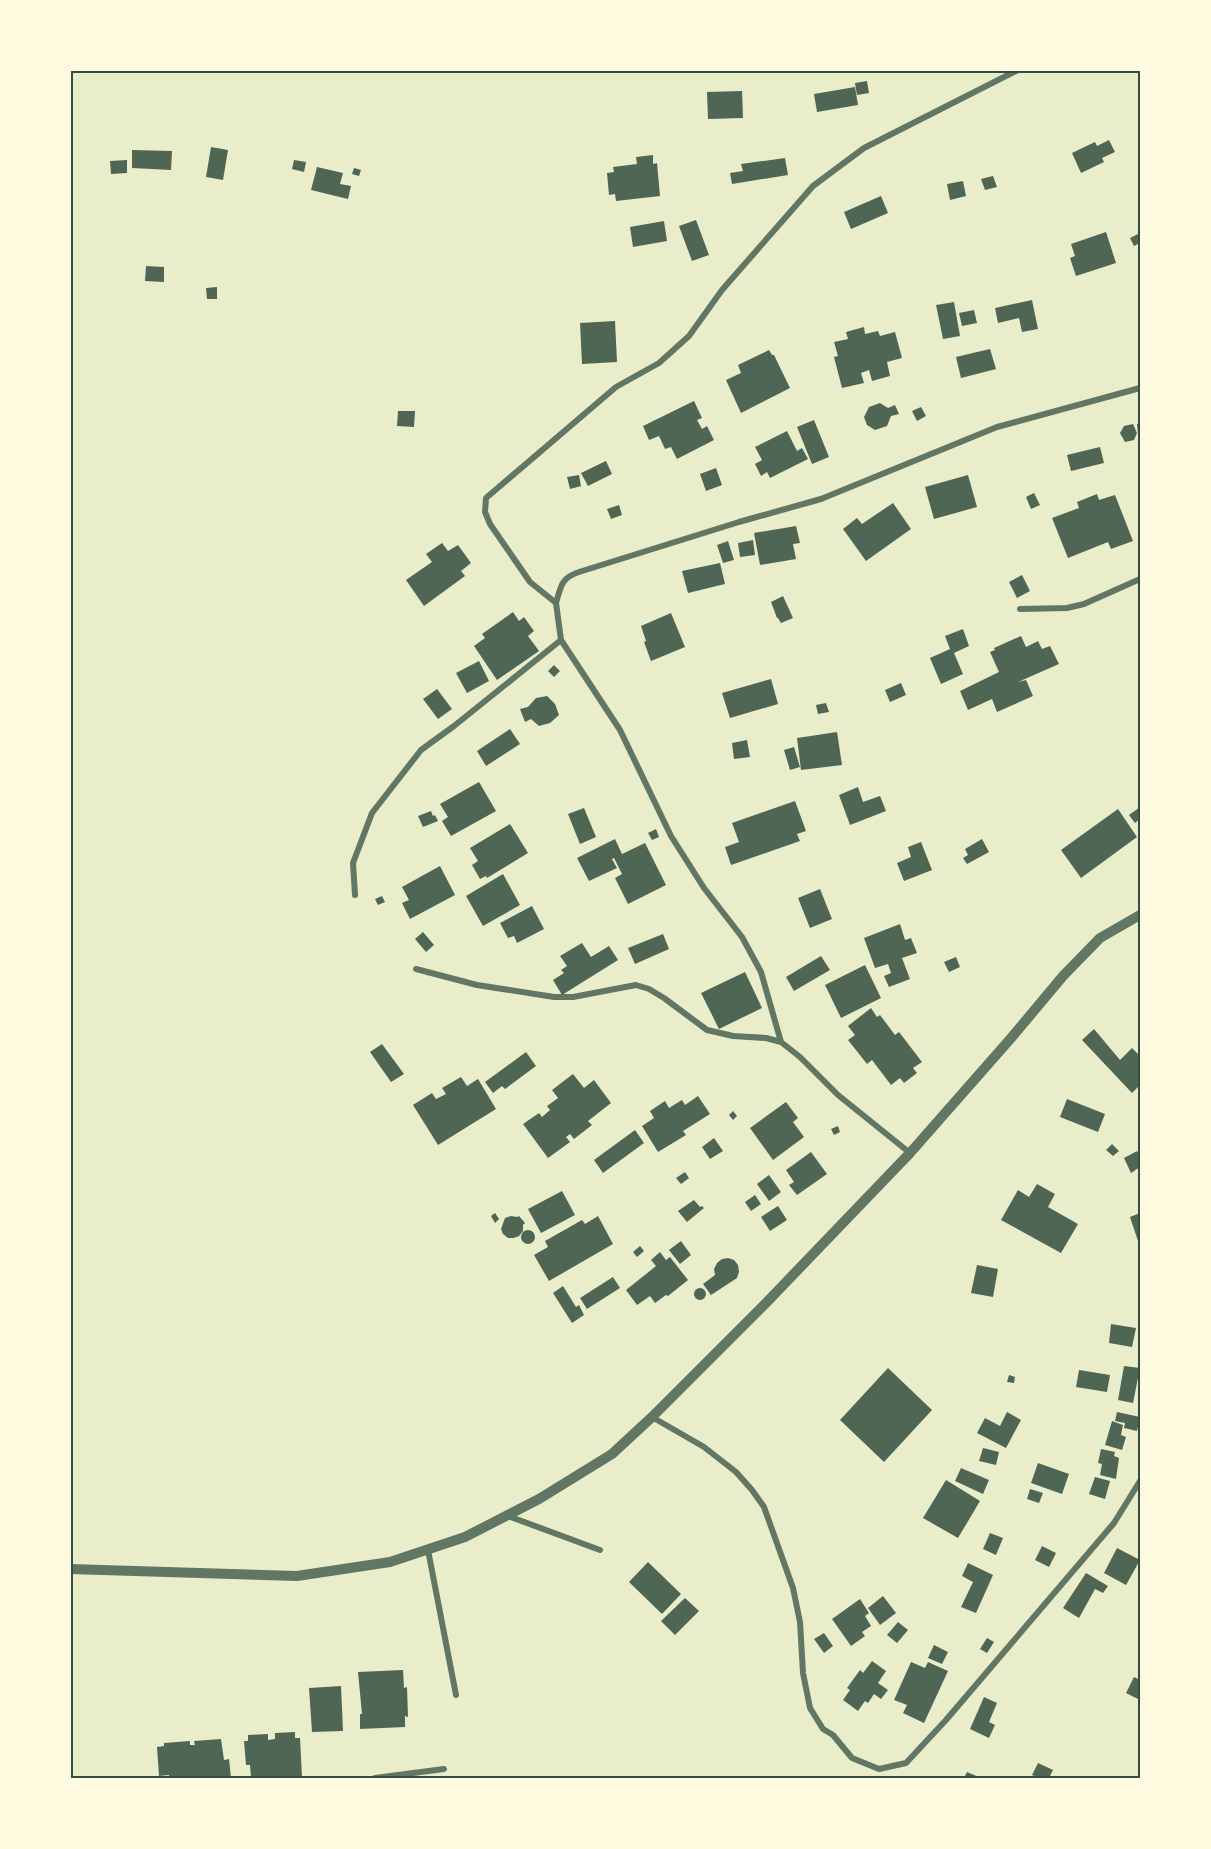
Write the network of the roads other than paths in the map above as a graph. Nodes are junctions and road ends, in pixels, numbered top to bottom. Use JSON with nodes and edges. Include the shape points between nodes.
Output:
{"nodes":[{"id":1,"x":1018,"y":70,"type":"edge"},
{"id":2,"x":1140,"y":388,"type":"edge"},
{"id":3,"x":1140,"y":579,"type":"edge"},
{"id":4,"x":556,"y":603,"type":"junction"},
{"id":5,"x":1020,"y":609,"type":"dead end"},
{"id":6,"x":561,"y":640,"type":"junction"},
{"id":7,"x":355,"y":895,"type":"dead end"},
{"id":8,"x":1140,"y":915,"type":"edge"},
{"id":9,"x":416,"y":969,"type":"dead end"},
{"id":10,"x":781,"y":1042,"type":"junction"},
{"id":11,"x":910,"y":1153,"type":"junction"},
{"id":12,"x":652,"y":1417,"type":"junction"},
{"id":13,"x":1140,"y":1481,"type":"edge"},
{"id":14,"x":508,"y":1516,"type":"junction"},
{"id":15,"x":428,"y":1550,"type":"junction"},
{"id":16,"x":600,"y":1551,"type":"dead end"},
{"id":17,"x":70,"y":1569,"type":"edge"},
{"id":18,"x":456,"y":1695,"type":"dead end"},
{"id":19,"x":444,"y":1769,"type":"dead end"},
{"id":20,"x":375,"y":1779,"type":"edge"}],
"edges":[{"from":1,"to":4,"type":"street","via":[[864,148],[813,186],[722,290],[689,336],[659,363],[616,387],[486,498],[485,512],[490,524],[530,582]]},
{"from":2,"to":4,"type":"street","via":[[997,427],[821,499],[568,576]]},
{"from":3,"to":5,"type":"street","via":[[1084,604]]},
{"from":4,"to":6,"type":"street"},
{"from":6,"to":7,"type":"street","via":[[421,750],[372,813],[353,863]]},
{"from":6,"to":10,"type":"street","via":[[620,730],[671,836],[742,937],[761,972]]},
{"from":8,"to":11,"type":"street","via":[[1100,938],[1063,976]]},
{"from":9,"to":10,"type":"street","via":[[477,985],[554,997],[636,985],[664,998],[707,1030]]},
{"from":10,"to":11,"type":"street"},
{"from":11,"to":12,"type":"street"},
{"from":12,"to":13,"type":"street","via":[[704,1447],[736,1472],[764,1507],[793,1588],[810,1708],[823,1729],[852,1758],[879,1769],[906,1763],[946,1720],[1114,1523]]},
{"from":12,"to":14,"type":"street","via":[[612,1454]]},
{"from":14,"to":15,"type":"street"},
{"from":14,"to":16,"type":"street"},
{"from":15,"to":17,"type":"street","via":[[390,1562],[297,1576]]},
{"from":15,"to":18,"type":"street"},
{"from":19,"to":20,"type":"street"}]}
